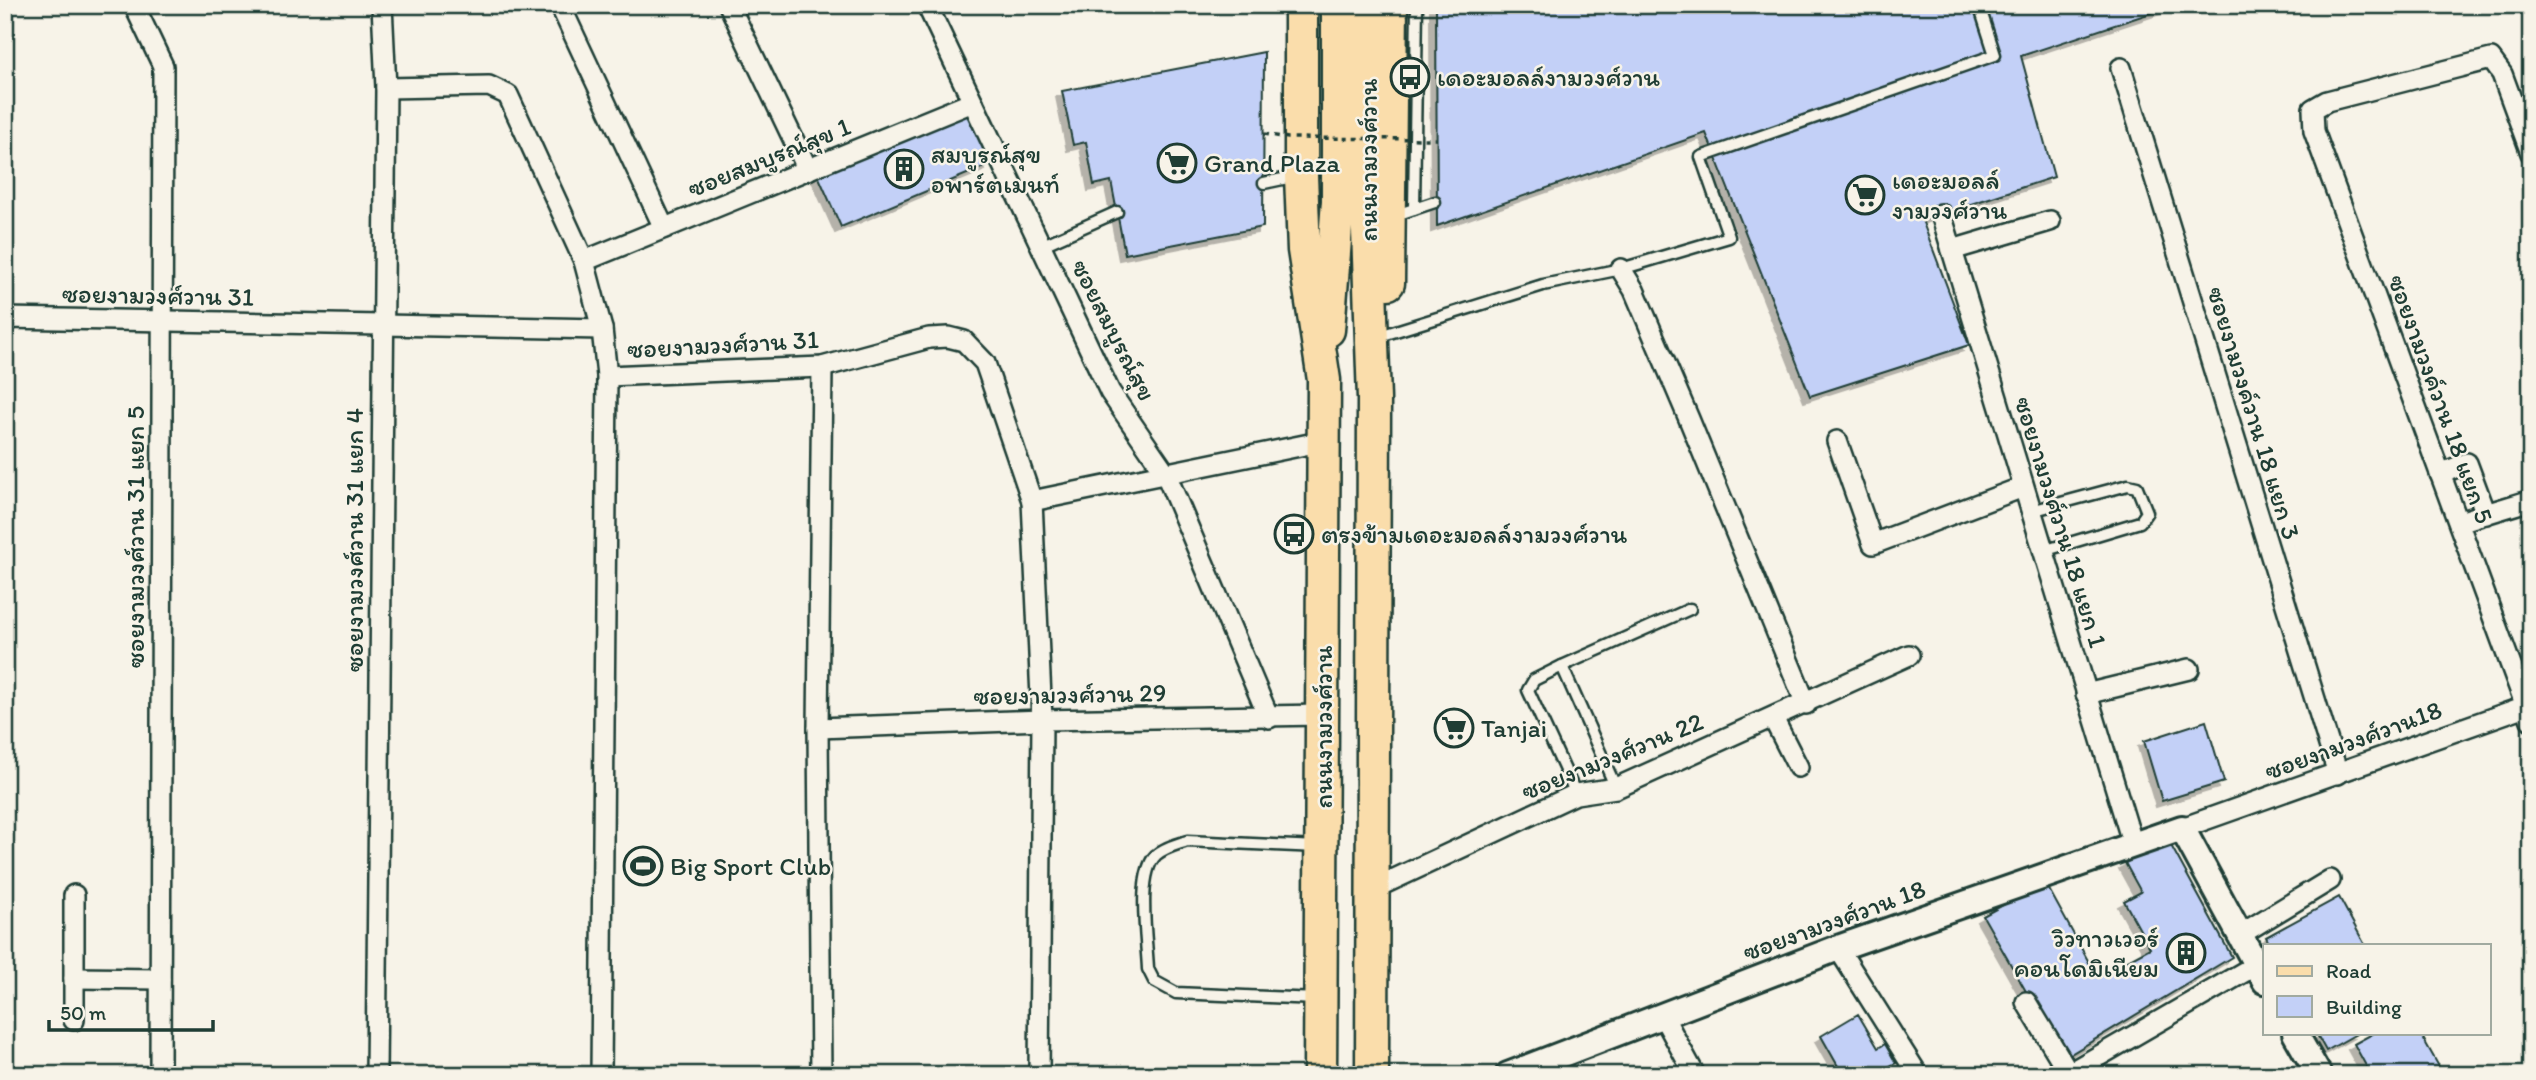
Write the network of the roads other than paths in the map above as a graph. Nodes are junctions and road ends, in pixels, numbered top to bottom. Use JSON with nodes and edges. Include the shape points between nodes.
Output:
{"nodes":[{"id":1,"x":134,"y":5,"type":"edge"},
{"id":2,"x":382,"y":5,"type":"edge"},
{"id":3,"x":560,"y":5,"type":"edge"},
{"id":4,"x":729,"y":5,"type":"edge"},
{"id":5,"x":927,"y":5,"type":"edge"},
{"id":6,"x":1301,"y":5,"type":"edge"},
{"id":7,"x":1338,"y":5,"type":"edge"},
{"id":8,"x":1368,"y":5,"type":"edge"},
{"id":9,"x":1391,"y":5,"type":"edge"},
{"id":10,"x":1417,"y":5,"type":"edge"},
{"id":11,"x":1979,"y":5,"type":"edge"},
{"id":12,"x":2121,"y":68,"type":"dead end"},
{"id":13,"x":386,"y":88,"type":"junction"},
{"id":14,"x":973,"y":102,"type":"junction"},
{"id":15,"x":2531,"y":153,"type":"edge"},
{"id":16,"x":808,"y":170,"type":"junction"},
{"id":17,"x":1301,"y":176,"type":"junction"},
{"id":18,"x":1264,"y":183,"type":"dead end"},
{"id":19,"x":1435,"y":202,"type":"dead end"},
{"id":20,"x":1378,"y":207,"type":"junction"},
{"id":21,"x":1117,"y":212,"type":"dead end"},
{"id":22,"x":1941,"y":214,"type":"dead end"},
{"id":23,"x":2050,"y":221,"type":"dead end"},
{"id":24,"x":664,"y":228,"type":"junction"},
{"id":25,"x":1043,"y":245,"type":"junction"},
{"id":26,"x":1952,"y":250,"type":"junction"},
{"id":27,"x":584,"y":261,"type":"junction"},
{"id":28,"x":1621,"y":269,"type":"junction"},
{"id":29,"x":5,"y":318,"type":"edge"},
{"id":30,"x":162,"y":321,"type":"junction"},
{"id":31,"x":382,"y":325,"type":"junction"},
{"id":32,"x":601,"y":329,"type":"junction"},
{"id":33,"x":1383,"y":335,"type":"junction"},
{"id":34,"x":822,"y":368,"type":"junction"},
{"id":35,"x":607,"y":376,"type":"junction"},
{"id":36,"x":1324,"y":380,"type":"junction"},
{"id":37,"x":1374,"y":399,"type":"junction"},
{"id":38,"x":1324,"y":441,"type":"junction"},
{"id":39,"x":1836,"y":441,"type":"dead end"},
{"id":40,"x":1165,"y":472,"type":"junction"},
{"id":41,"x":2440,"y":474,"type":"junction"},
{"id":42,"x":2023,"y":487,"type":"junction"},
{"id":43,"x":2531,"y":500,"type":"edge"},
{"id":44,"x":1032,"y":501,"type":"junction"},
{"id":45,"x":2030,"y":511,"type":"junction"},
{"id":46,"x":2486,"y":514,"type":"junction"},
{"id":47,"x":2459,"y":523,"type":"junction"},
{"id":48,"x":2043,"y":551,"type":"junction"},
{"id":49,"x":1690,"y":609,"type":"dead end"},
{"id":50,"x":1909,"y":655,"type":"dead end"},
{"id":51,"x":1562,"y":666,"type":"junction"},
{"id":52,"x":2189,"y":669,"type":"dead end"},
{"id":53,"x":2086,"y":694,"type":"junction"},
{"id":54,"x":1806,"y":704,"type":"junction"},
{"id":55,"x":2528,"y":713,"type":"edge"},
{"id":56,"x":1322,"y":715,"type":"junction"},
{"id":57,"x":1269,"y":718,"type":"junction"},
{"id":58,"x":1773,"y":718,"type":"junction"},
{"id":59,"x":1042,"y":720,"type":"junction"},
{"id":60,"x":818,"y":728,"type":"junction"},
{"id":61,"x":1798,"y":767,"type":"dead end"},
{"id":62,"x":2338,"y":774,"type":"junction"},
{"id":63,"x":1616,"y":788,"type":"junction"},
{"id":64,"x":1576,"y":794,"type":"junction"},
{"id":65,"x":2182,"y":828,"type":"junction"},
{"id":66,"x":2133,"y":845,"type":"junction"},
{"id":67,"x":1323,"y":847,"type":"junction"},
{"id":68,"x":2330,"y":880,"type":"dead end"},
{"id":69,"x":1373,"y":888,"type":"junction"},
{"id":70,"x":74,"y":895,"type":"dead end"},
{"id":71,"x":2238,"y":936,"type":"junction"},
{"id":72,"x":1838,"y":948,"type":"junction"},
{"id":73,"x":2260,"y":973,"type":"edge"},
{"id":74,"x":74,"y":978,"type":"junction"},
{"id":75,"x":159,"y":979,"type":"junction"},
{"id":76,"x":1321,"y":999,"type":"junction"},
{"id":77,"x":2026,"y":1002,"type":"dead end"},
{"id":78,"x":1663,"y":1016,"type":"junction"},
{"id":79,"x":74,"y":1020,"type":"dead end"},
{"id":80,"x":2296,"y":1034,"type":"edge"},
{"id":81,"x":2068,"y":1074,"type":"edge"},
{"id":82,"x":160,"y":1075,"type":"edge"},
{"id":83,"x":376,"y":1075,"type":"edge"},
{"id":84,"x":601,"y":1075,"type":"edge"},
{"id":85,"x":821,"y":1075,"type":"edge"},
{"id":86,"x":1039,"y":1075,"type":"edge"},
{"id":87,"x":1320,"y":1075,"type":"edge"},
{"id":88,"x":1371,"y":1075,"type":"edge"},
{"id":89,"x":1508,"y":1075,"type":"edge"},
{"id":90,"x":1695,"y":1075,"type":"edge"},
{"id":91,"x":1917,"y":1075,"type":"edge"},
{"id":92,"x":2319,"y":1075,"type":"edge"}],
"edges":[{"from":1,"to":30,"type":"street","name":"ซอยงามวงศ์วาน 31 แยก 5","via":[[163,66]]},
{"from":2,"to":13,"type":"street","name":"ซอยงามวงศ์วาน 31 แยก 4"},
{"from":3,"to":24,"type":"street"},
{"from":4,"to":16,"type":"street"},
{"from":5,"to":14,"type":"street","name":"ซอยสมบูรณ์สุข"},
{"from":6,"to":17,"type":"main road","name":"ถนนงามวงศ์วาน"},
{"from":7,"to":20,"type":"main road","name":"ถนนงามวงศ์วาน"},
{"from":8,"to":20,"type":"main road","name":"ถนนงามวงศ์วาน"},
{"from":9,"to":20,"type":"main road","name":"ถนนงามวงศ์วาน"},
{"from":10,"to":20,"type":"lane"},
{"from":11,"to":28,"type":"lane","via":[[1995,55],[1701,158],[1729,237]]},
{"from":12,"to":62,"type":"street","name":"ซอยงามวงค์วาน 18 แยก 3"},
{"from":13,"to":27,"type":"street","via":[[489,86],[509,95]]},
{"from":13,"to":31,"type":"street","name":"ซอยงามวงศ์วาน 31 แยก 4"},
{"from":14,"to":16,"type":"street","name":"ซอยสมบูรณ์สุข 1"},
{"from":14,"to":25,"type":"street","name":"ซอยสมบูรณ์สุข"},
{"from":15,"to":41,"type":"street","name":"ซอยงามวงค์วาน 18 แยก 5","via":[[2502,74],[2491,59],[2327,101],[2313,109],[2314,131]]},
{"from":16,"to":24,"type":"street","name":"ซอยสมบูรณ์สุข 1"},
{"from":17,"to":18,"type":"lane"},
{"from":17,"to":36,"type":"main road","name":"ถนนงามวงศ์วาน","via":[[1304,250]]},
{"from":19,"to":20,"type":"lane"},
{"from":20,"to":33,"type":"main road","name":"ถนนงามวงศ์วาน"},
{"from":20,"to":36,"type":"main road","name":"ถนนงามวงศ์วาน"},
{"from":20,"to":37,"type":"main road","name":"ถนนงามวงศ์วาน"},
{"from":21,"to":25,"type":"lane"},
{"from":22,"to":26,"type":"street","name":"ซอยงามวงศ์วาน 18 แยก 1"},
{"from":23,"to":26,"type":"street"},
{"from":24,"to":27,"type":"street","name":"ซอยสมบูรณ์สุข 1"},
{"from":25,"to":40,"type":"street","name":"ซอยสมบูรณ์สุข","via":[[1110,392]]},
{"from":26,"to":42,"type":"street","name":"ซอยงามวงศ์วาน 18 แยก 1"},
{"from":27,"to":32,"type":"street"},
{"from":28,"to":33,"type":"lane","via":[[1543,285]]},
{"from":28,"to":54,"type":"street","via":[[1667,367]]},
{"from":29,"to":30,"type":"street","name":"ซอยงามวงศ์วาน 31"},
{"from":30,"to":31,"type":"street","name":"ซอยงามวงศ์วาน 31"},
{"from":30,"to":75,"type":"street","name":"ซอยงามวงศ์วาน 31 แยก 5"},
{"from":31,"to":32,"type":"street","name":"ซอยงามวงศ์วาน 31"},
{"from":31,"to":83,"type":"street","name":"ซอยงามวงศ์วาน 31 แยก 4"},
{"from":32,"to":35,"type":"street","name":"ซอยงามวงศ์วาน 31"},
{"from":33,"to":37,"type":"main road","name":"ถนนงามวงศ์วาน"},
{"from":34,"to":35,"type":"street","name":"ซอยงามวงศ์วาน 31"},
{"from":34,"to":44,"type":"street","name":"ซอยงามวงศ์วาน 31","via":[[929,338],[964,341],[985,363]]},
{"from":34,"to":60,"type":"street"},
{"from":35,"to":84,"type":"street"},
{"from":36,"to":38,"type":"main road","name":"ถนนงามวงศ์วาน"},
{"from":37,"to":69,"type":"main road","name":"ถนนงามวงศ์วาน"},
{"from":38,"to":40,"type":"street"},
{"from":38,"to":56,"type":"main road","name":"ถนนงามวงศ์วาน"},
{"from":39,"to":42,"type":"street","via":[[1873,544]]},
{"from":40,"to":44,"type":"street"},
{"from":40,"to":57,"type":"street","name":"ซอยสมบูรณ์สุข"},
{"from":41,"to":46,"type":"street","via":[[2467,463]]},
{"from":41,"to":47,"type":"street","name":"ซอยงามวงค์วาน 18 แยก 5"},
{"from":42,"to":45,"type":"street","name":"ซอยงามวงศ์วาน 18 แยก 1"},
{"from":43,"to":46,"type":"street"},
{"from":44,"to":59,"type":"street","name":"ซอยงามวงศ์วาน 31"},
{"from":45,"to":48,"type":"street","name":"ซอยงามวงศ์วาน 18 แยก 1"},
{"from":45,"to":48,"type":"lane","via":[[2128,485],[2142,492],[2147,512],[2140,522]]},
{"from":46,"to":47,"type":"street"},
{"from":47,"to":55,"type":"street","name":"ซอยงามวงค์วาน 18 แยก 5"},
{"from":48,"to":53,"type":"street","name":"ซอยงามวงศ์วาน 18 แยก 1"},
{"from":49,"to":51,"type":"lane"},
{"from":50,"to":54,"type":"street","name":"ซอยงามวงศ์วาน 22"},
{"from":51,"to":63,"type":"lane"},
{"from":51,"to":64,"type":"lane","via":[[1534,680],[1528,690]]},
{"from":52,"to":53,"type":"street"},
{"from":53,"to":66,"type":"street","name":"ซอยงามวงศ์วาน 18 แยก 1"},
{"from":54,"to":58,"type":"street","name":"ซอยงามวงศ์วาน 22"},
{"from":55,"to":62,"type":"street","name":"ซอยงามวงศ์วาน18"},
{"from":56,"to":57,"type":"street","name":"ซอยงามวงศ์วาน 29"},
{"from":56,"to":67,"type":"main road","name":"ถนนงามวงศ์วาน"},
{"from":57,"to":59,"type":"street","name":"ซอยงามวงศ์วาน 29"},
{"from":58,"to":61,"type":"street"},
{"from":58,"to":63,"type":"street","name":"ซอยงามวงศ์วาน 22"},
{"from":59,"to":60,"type":"street","name":"ซอยงามวงศ์วาน 29"},
{"from":59,"to":86,"type":"street","name":"ซอยงามวงศ์วาน 31"},
{"from":60,"to":85,"type":"street"},
{"from":62,"to":65,"type":"street","name":"ซอยงามวงศ์วาน18"},
{"from":63,"to":64,"type":"street","name":"ซอยงามวงศ์วาน 22"},
{"from":64,"to":69,"type":"street","name":"ซอยงามวงศ์วาน 22"},
{"from":65,"to":66,"type":"street","name":"ซอยงามวงศ์วาน 18"},
{"from":65,"to":71,"type":"street"},
{"from":66,"to":72,"type":"street","name":"ซอยงามวงศ์วาน 18"},
{"from":67,"to":76,"type":"main road","name":"ถนนงามวงศ์วาน"},
{"from":67,"to":76,"type":"lane","via":[[1187,841],[1155,856],[1145,874],[1148,969],[1154,981],[1176,993]]},
{"from":68,"to":71,"type":"street"},
{"from":69,"to":88,"type":"main road","name":"ถนนงามวงศ์วาน"},
{"from":70,"to":74,"type":"street"},
{"from":71,"to":73,"type":"street"},
{"from":72,"to":78,"type":"street","name":"ซอยงามวงศ์วาน 18"},
{"from":72,"to":91,"type":"street"},
{"from":73,"to":81,"type":"street"},
{"from":74,"to":75,"type":"street"},
{"from":74,"to":79,"type":"street"},
{"from":75,"to":82,"type":"street","name":"ซอยงามวงศ์วาน 31 แยก 5"},
{"from":76,"to":87,"type":"main road","name":"ถนนงามวงศ์วาน"},
{"from":77,"to":81,"type":"street"},
{"from":78,"to":89,"type":"street","name":"ซอยงามวงศ์วาน 18"},
{"from":78,"to":90,"type":"street"},
{"from":80,"to":92,"type":"street"}]}
